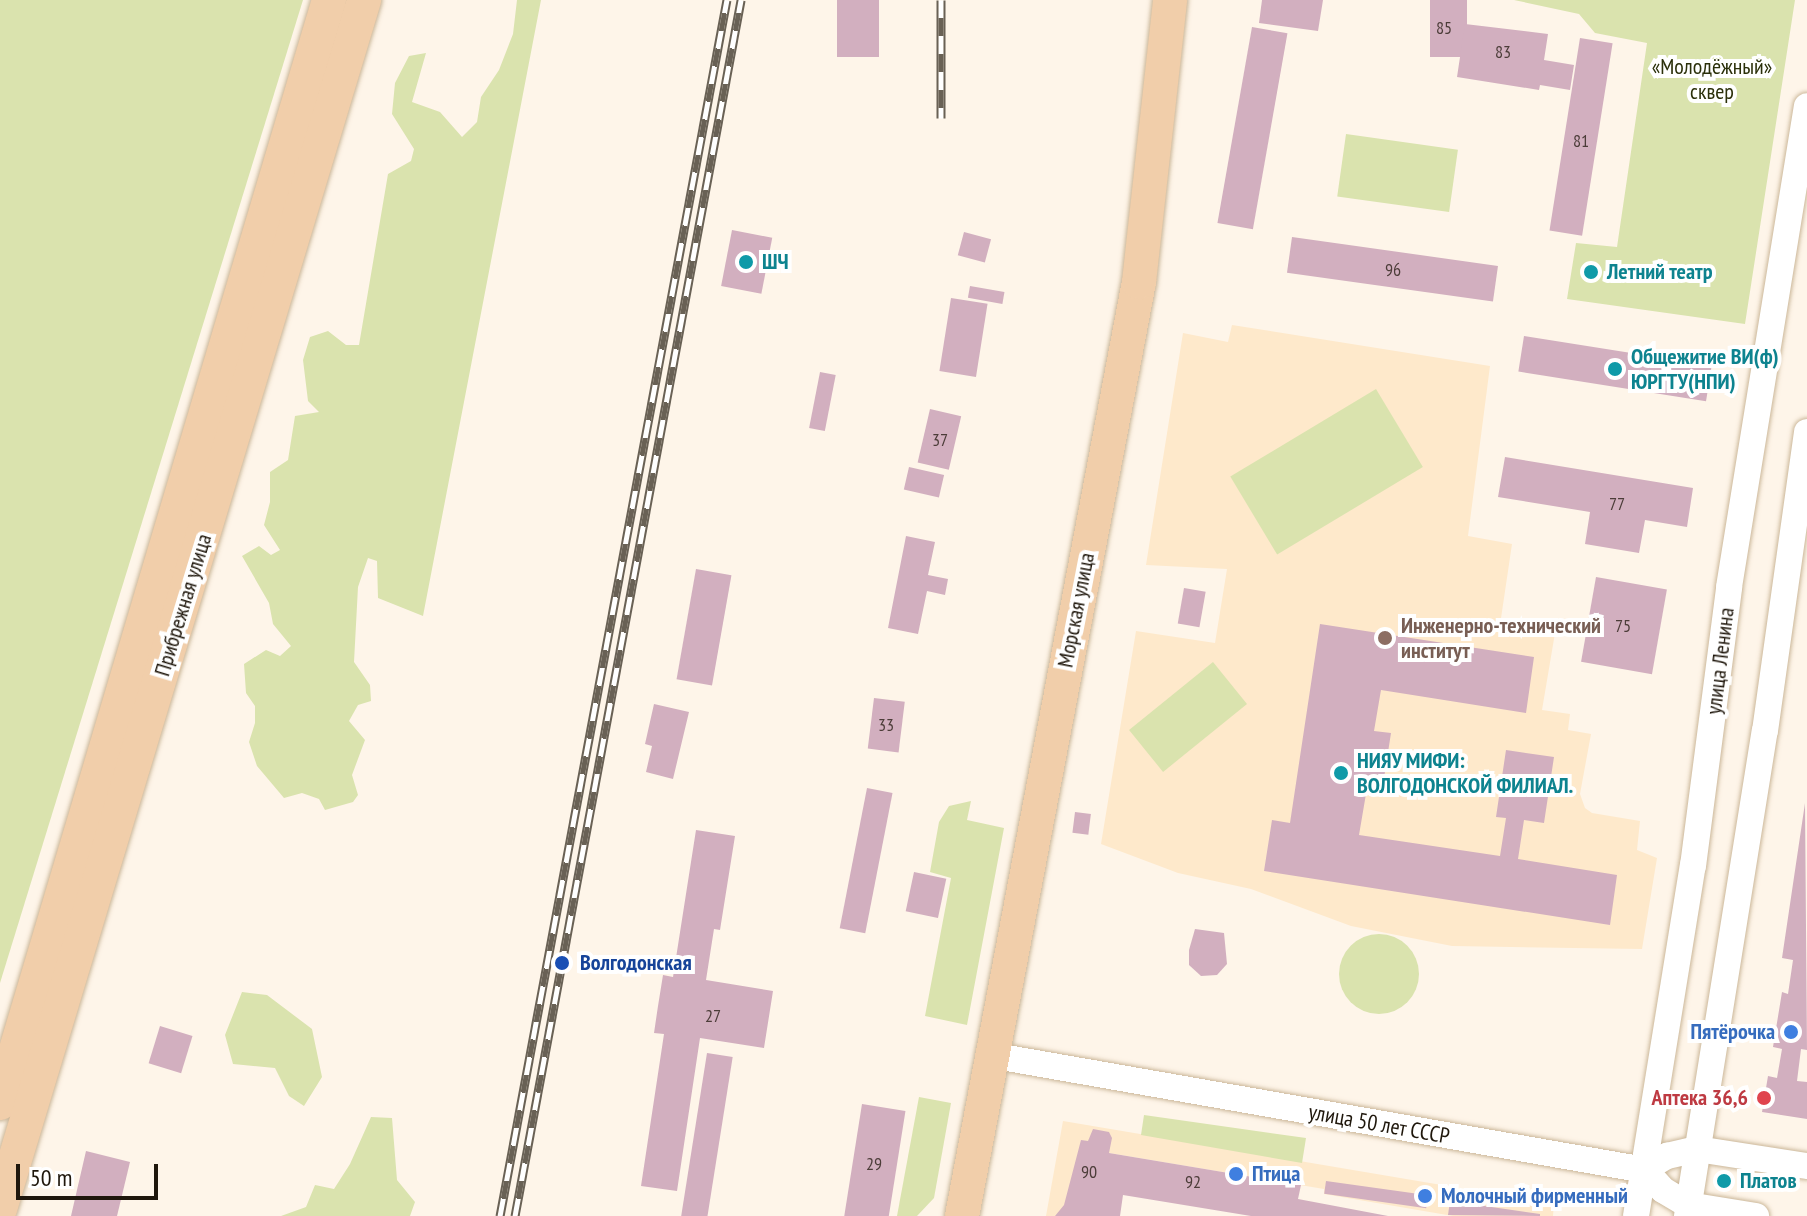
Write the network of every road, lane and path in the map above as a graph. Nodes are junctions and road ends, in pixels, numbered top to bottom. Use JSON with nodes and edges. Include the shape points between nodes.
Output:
{"nodes":[{"id":1,"x":329,"y":0,"type":"edge"},
{"id":2,"x":364,"y":0,"type":"edge"},
{"id":3,"x":1170,"y":0,"type":"edge"},
{"id":4,"x":1807,"y":106,"type":"edge"},
{"id":5,"x":1807,"y":432,"type":"edge"},
{"id":6,"x":990,"y":1055,"type":"junction"},
{"id":7,"x":0,"y":1103,"type":"edge"},
{"id":8,"x":1697,"y":1149,"type":"junction"},
{"id":9,"x":1807,"y":1166,"type":"edge"},
{"id":10,"x":1645,"y":1169,"type":"junction"},
{"id":11,"x":0,"y":1209,"type":"edge"},
{"id":12,"x":1687,"y":1210,"type":"edge"},
{"id":13,"x":962,"y":1216,"type":"edge"},
{"id":14,"x":1636,"y":1216,"type":"edge"},
{"id":15,"x":1756,"y":1216,"type":"edge"}],
"edges":[{"from":1,"to":7,"type":"main road","name":"Прибрежная улица"},
{"from":2,"to":11,"type":"main road","name":"Прибрежная улица"},
{"from":3,"to":6,"type":"main road","name":"Морская улица","via":[[1139,282]]},
{"from":4,"to":10,"type":"street","name":"улица Ленина","via":[[1729,587],[1693,866]]},
{"from":5,"to":8,"type":"street"},
{"from":6,"to":10,"type":"street","name":"улица 50 лет СССР"},
{"from":6,"to":13,"type":"main road","name":"Морская улица"},
{"from":8,"to":9,"type":"street"},
{"from":8,"to":10,"type":"street","via":[[1667,1156]]},
{"from":8,"to":12,"type":"street"},
{"from":10,"to":12,"type":"street"},
{"from":10,"to":14,"type":"street","name":"улица Ленина"},
{"from":12,"to":15,"type":"street"}]}
